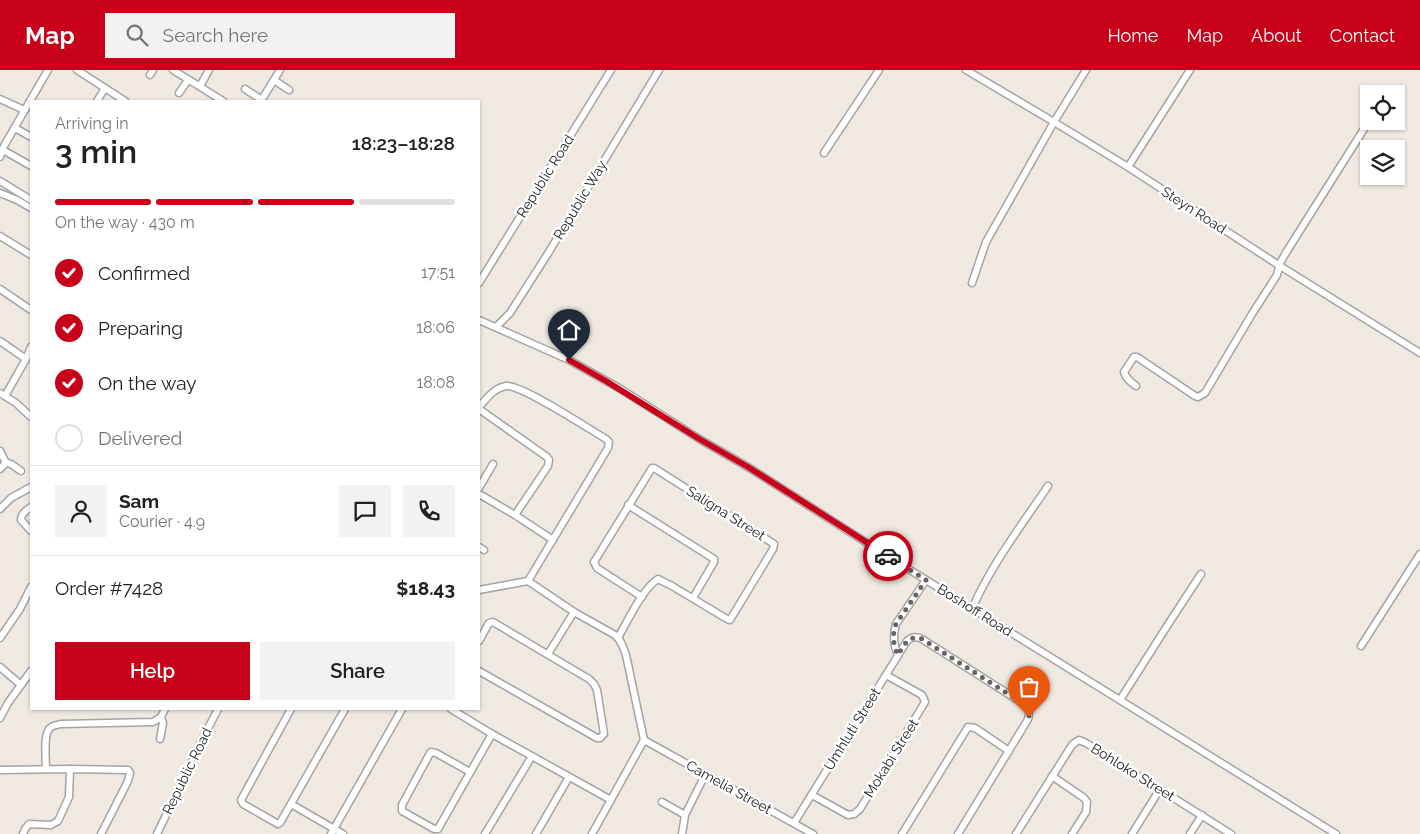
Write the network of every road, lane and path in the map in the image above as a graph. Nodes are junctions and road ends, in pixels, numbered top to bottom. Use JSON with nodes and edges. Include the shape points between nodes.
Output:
{"nodes":[{"id":1,"x":48,"y":70,"type":"edge"},
{"id":2,"x":77,"y":70,"type":"edge"},
{"id":3,"x":173,"y":70,"type":"edge"},
{"id":4,"x":210,"y":70,"type":"edge"},
{"id":5,"x":279,"y":70,"type":"edge"},
{"id":6,"x":611,"y":70,"type":"edge"},
{"id":7,"x":659,"y":70,"type":"edge"},
{"id":8,"x":879,"y":70,"type":"edge"},
{"id":9,"x":966,"y":70,"type":"edge"},
{"id":10,"x":1086,"y":70,"type":"edge"},
{"id":11,"x":1190,"y":70,"type":"edge"},
{"id":12,"x":188,"y":80,"type":"junction"},
{"id":13,"x":274,"y":80,"type":"junction"},
{"id":14,"x":200,"y":86,"type":"junction"},
{"id":15,"x":105,"y":88,"type":"junction"},
{"id":16,"x":245,"y":89,"type":"dead end"},
{"id":17,"x":289,"y":90,"type":"dead end"},
{"id":18,"x":179,"y":93,"type":"dead end"},
{"id":19,"x":0,"y":99,"type":"edge"},
{"id":20,"x":98,"y":100,"type":"edge"},
{"id":21,"x":124,"y":100,"type":"edge"},
{"id":22,"x":219,"y":100,"type":"edge"},
{"id":23,"x":261,"y":100,"type":"edge"},
{"id":24,"x":24,"y":110,"type":"junction"},
{"id":25,"x":1054,"y":122,"type":"junction"},
{"id":26,"x":15,"y":128,"type":"junction"},
{"id":27,"x":1363,"y":130,"type":"edge"},
{"id":28,"x":30,"y":136,"type":"edge"},
{"id":29,"x":2,"y":150,"type":"edge"},
{"id":30,"x":824,"y":153,"type":"dead end"},
{"id":31,"x":30,"y":165,"type":"edge"},
{"id":32,"x":1128,"y":168,"type":"junction"},
{"id":33,"x":0,"y":181,"type":"edge"},
{"id":34,"x":0,"y":193,"type":"edge"},
{"id":35,"x":30,"y":199,"type":"edge"},
{"id":36,"x":30,"y":207,"type":"edge"},
{"id":37,"x":0,"y":236,"type":"edge"},
{"id":38,"x":30,"y":254,"type":"edge"},
{"id":39,"x":1280,"y":266,"type":"junction"},
{"id":40,"x":480,"y":281,"type":"edge"},
{"id":41,"x":972,"y":283,"type":"dead end"},
{"id":42,"x":0,"y":289,"type":"edge"},
{"id":43,"x":30,"y":309,"type":"edge"},
{"id":44,"x":480,"y":320,"type":"edge"},
{"id":45,"x":496,"y":327,"type":"junction"},
{"id":46,"x":0,"y":341,"type":"edge"},
{"id":47,"x":30,"y":350,"type":"edge"},
{"id":48,"x":1420,"y":353,"type":"edge"},
{"id":49,"x":26,"y":360,"type":"junction"},
{"id":50,"x":1136,"y":386,"type":"dead end"},
{"id":51,"x":3,"y":394,"type":"edge"},
{"id":52,"x":480,"y":407,"type":"edge"},
{"id":53,"x":480,"y":409,"type":"edge"},
{"id":54,"x":30,"y":417,"type":"edge"},
{"id":55,"x":0,"y":451,"type":"edge"},
{"id":56,"x":5,"y":462,"type":"junction"},
{"id":57,"x":493,"y":464,"type":"dead end"},
{"id":58,"x":0,"y":469,"type":"edge"},
{"id":59,"x":21,"y":471,"type":"dead end"},
{"id":60,"x":480,"y":486,"type":"edge"},
{"id":61,"x":1048,"y":486,"type":"dead end"},
{"id":62,"x":30,"y":488,"type":"edge"},
{"id":63,"x":480,"y":495,"type":"edge"},
{"id":64,"x":628,"y":505,"type":"junction"},
{"id":65,"x":30,"y":508,"type":"edge"},
{"id":66,"x":0,"y":510,"type":"edge"},
{"id":67,"x":515,"y":515,"type":"junction"},
{"id":68,"x":30,"y":531,"type":"edge"},
{"id":69,"x":553,"y":540,"type":"junction"},
{"id":70,"x":1420,"y":554,"type":"edge"},
{"id":71,"x":1202,"y":574,"type":"dead end"},
{"id":72,"x":926,"y":580,"type":"junction"},
{"id":73,"x":528,"y":581,"type":"junction"},
{"id":74,"x":30,"y":589,"type":"edge"},
{"id":75,"x":480,"y":590,"type":"edge"},
{"id":76,"x":642,"y":598,"type":"junction"},
{"id":77,"x":693,"y":598,"type":"junction"},
{"id":78,"x":972,"y":608,"type":"junction"},
{"id":79,"x":574,"y":612,"type":"junction"},
{"id":80,"x":0,"y":638,"type":"edge"},
{"id":81,"x":480,"y":638,"type":"edge"},
{"id":82,"x":618,"y":638,"type":"junction"},
{"id":83,"x":1361,"y":646,"type":"dead end"},
{"id":84,"x":548,"y":654,"type":"junction"},
{"id":85,"x":898,"y":655,"type":"junction"},
{"id":86,"x":0,"y":667,"type":"edge"},
{"id":87,"x":30,"y":672,"type":"edge"},
{"id":88,"x":480,"y":672,"type":"edge"},
{"id":89,"x":886,"y":675,"type":"junction"},
{"id":90,"x":21,"y":685,"type":"junction"},
{"id":91,"x":1120,"y":700,"type":"junction"},
{"id":92,"x":164,"y":710,"type":"edge"},
{"id":93,"x":217,"y":710,"type":"edge"},
{"id":94,"x":290,"y":710,"type":"edge"},
{"id":95,"x":344,"y":710,"type":"edge"},
{"id":96,"x":401,"y":710,"type":"edge"},
{"id":97,"x":453,"y":710,"type":"edge"},
{"id":98,"x":161,"y":717,"type":"junction"},
{"id":99,"x":0,"y":718,"type":"edge"},
{"id":100,"x":492,"y":734,"type":"junction"},
{"id":101,"x":160,"y":740,"type":"dead end"},
{"id":102,"x":644,"y":740,"type":"junction"},
{"id":103,"x":1009,"y":751,"type":"junction"},
{"id":104,"x":532,"y":756,"type":"junction"},
{"id":105,"x":70,"y":768,"type":"junction"},
{"id":106,"x":46,"y":769,"type":"junction"},
{"id":107,"x":0,"y":770,"type":"edge"},
{"id":108,"x":470,"y":772,"type":"junction"},
{"id":109,"x":706,"y":775,"type":"junction"},
{"id":110,"x":1052,"y":776,"type":"junction"},
{"id":111,"x":569,"y":777,"type":"junction"},
{"id":112,"x":1160,"y":789,"type":"junction"},
{"id":113,"x":812,"y":795,"type":"junction"},
{"id":114,"x":611,"y":800,"type":"junction"},
{"id":115,"x":662,"y":802,"type":"dead end"},
{"id":116,"x":291,"y":804,"type":"junction"},
{"id":117,"x":685,"y":815,"type":"junction"},
{"id":118,"x":1202,"y":815,"type":"junction"},
{"id":119,"x":794,"y":823,"type":"junction"},
{"id":120,"x":332,"y":832,"type":"edge"},
{"id":121,"x":23,"y":834,"type":"edge"},
{"id":122,"x":101,"y":834,"type":"edge"},
{"id":123,"x":157,"y":834,"type":"edge"},
{"id":124,"x":343,"y":834,"type":"edge"},
{"id":125,"x":485,"y":834,"type":"edge"},
{"id":126,"x":536,"y":834,"type":"edge"},
{"id":127,"x":592,"y":834,"type":"edge"},
{"id":128,"x":682,"y":834,"type":"edge"},
{"id":129,"x":813,"y":834,"type":"edge"},
{"id":130,"x":902,"y":834,"type":"edge"},
{"id":131,"x":958,"y":834,"type":"edge"},
{"id":132,"x":1016,"y":834,"type":"edge"},
{"id":133,"x":1072,"y":834,"type":"edge"},
{"id":134,"x":1132,"y":834,"type":"edge"},
{"id":135,"x":1190,"y":834,"type":"edge"},
{"id":136,"x":1230,"y":834,"type":"edge"},
{"id":137,"x":1336,"y":834,"type":"edge"}],
"edges":[{"from":1,"to":24,"type":"street"},
{"from":2,"to":15,"type":"street"},
{"from":3,"to":12,"type":"street"},
{"from":4,"to":14,"type":"street"},
{"from":5,"to":13,"type":"street"},
{"from":6,"to":40,"type":"street","name":"Republic Road"},
{"from":7,"to":45,"type":"street","name":"Republic Way","via":[[530,283],[510,313]]},
{"from":8,"to":30,"type":"street"},
{"from":9,"to":25,"type":"street","name":"Steyn Road"},
{"from":10,"to":25,"type":"street"},
{"from":11,"to":32,"type":"street"},
{"from":12,"to":14,"type":"street"},
{"from":12,"to":18,"type":"street"},
{"from":13,"to":17,"type":"street"},
{"from":13,"to":23,"type":"street"},
{"from":14,"to":22,"type":"street"},
{"from":15,"to":20,"type":"street"},
{"from":15,"to":21,"type":"street"},
{"from":16,"to":23,"type":"street"},
{"from":19,"to":24,"type":"street"},
{"from":24,"to":26,"type":"street"},
{"from":25,"to":32,"type":"street","name":"Steyn Road"},
{"from":25,"to":41,"type":"street","via":[[986,242]]},
{"from":26,"to":28,"type":"street"},
{"from":26,"to":29,"type":"street"},
{"from":27,"to":39,"type":"street"},
{"from":29,"to":31,"type":"street"},
{"from":32,"to":39,"type":"street","name":"Steyn Road"},
{"from":33,"to":35,"type":"street"},
{"from":34,"to":36,"type":"street"},
{"from":37,"to":38,"type":"street"},
{"from":39,"to":48,"type":"street","name":"Steyn Road"},
{"from":39,"to":50,"type":"street","via":[[1205,393],[1195,396],[1134,357],[1124,372]]},
{"from":42,"to":43,"type":"street"},
{"from":44,"to":45,"type":"street","name":"Boshoff Road"},
{"from":45,"to":72,"type":"street","name":"Boshoff Road","via":[[569,360],[606,381]]},
{"from":46,"to":49,"type":"street"},
{"from":47,"to":49,"type":"street"},
{"from":49,"to":51,"type":"street"},
{"from":51,"to":54,"type":"street"},
{"from":52,"to":69,"type":"street","via":[[495,390],[515,387],[607,440],[608,448]]},
{"from":53,"to":67,"type":"street","via":[[549,459],[548,466]]},
{"from":55,"to":56,"type":"street"},
{"from":56,"to":58,"type":"street"},
{"from":56,"to":59,"type":"street"},
{"from":57,"to":60,"type":"street"},
{"from":61,"to":78,"type":"street","via":[[993,569]]},
{"from":62,"to":66,"type":"street","via":[[11,498]]},
{"from":63,"to":67,"type":"street"},
{"from":64,"to":76,"type":"street","via":[[594,564]]},
{"from":64,"to":77,"type":"street","via":[[714,558]]},
{"from":64,"to":77,"type":"street","name":"Saligna Street","via":[[653,468],[774,544],[729,620]]},
{"from":65,"to":68,"type":"street","via":[[20,520]]},
{"from":67,"to":69,"type":"street"},
{"from":69,"to":73,"type":"street"},
{"from":70,"to":83,"type":"street"},
{"from":71,"to":91,"type":"street"},
{"from":72,"to":78,"type":"street","name":"Boshoff Road"},
{"from":72,"to":85,"type":"street","via":[[896,624],[894,646]]},
{"from":73,"to":75,"type":"street"},
{"from":73,"to":79,"type":"street"},
{"from":74,"to":80,"type":"street"},
{"from":76,"to":77,"type":"street","via":[[659,579]]},
{"from":76,"to":82,"type":"street"},
{"from":78,"to":91,"type":"street","name":"Boshoff Road"},
{"from":79,"to":82,"type":"street"},
{"from":79,"to":84,"type":"street"},
{"from":81,"to":84,"type":"street","via":[[489,623],[493,622]]},
{"from":82,"to":102,"type":"street","via":[[626,654]]},
{"from":84,"to":88,"type":"street","via":[[594,684],[605,730],[602,737],[597,738]]},
{"from":85,"to":89,"type":"street","name":"Umhluti Street"},
{"from":85,"to":103,"type":"street","name":"Umhluti Street","via":[[912,638],[922,639],[1024,704],[1029,717]]},
{"from":86,"to":90,"type":"street"},
{"from":87,"to":90,"type":"street"},
{"from":89,"to":113,"type":"street","name":"Umhluti Street"},
{"from":89,"to":113,"type":"street","name":"Mokabi Street","via":[[922,695],[924,702],[864,801],[856,813],[848,815]]},
{"from":90,"to":99,"type":"street"},
{"from":91,"to":137,"type":"street","name":"Boshoff Road"},
{"from":92,"to":98,"type":"street"},
{"from":93,"to":123,"type":"street","name":"Republic Road"},
{"from":94,"to":116,"type":"street","via":[[241,801],[278,824]]},
{"from":95,"to":116,"type":"street"},
{"from":96,"to":120,"type":"street"},
{"from":97,"to":100,"type":"street"},
{"from":98,"to":101,"type":"street"},
{"from":98,"to":106,"type":"street","via":[[152,723],[54,725],[47,734]]},
{"from":100,"to":104,"type":"street"},
{"from":100,"to":108,"type":"street"},
{"from":102,"to":109,"type":"street","name":"Camelia Street"},
{"from":102,"to":114,"type":"street"},
{"from":103,"to":130,"type":"street","via":[[975,728],[968,727]]},
{"from":103,"to":131,"type":"street"},
{"from":104,"to":111,"type":"street"},
{"from":104,"to":125,"type":"street"},
{"from":105,"to":106,"type":"street"},
{"from":105,"to":121,"type":"street","via":[[69,797],[58,821],[51,825],[29,824]]},
{"from":105,"to":122,"type":"street","via":[[125,768],[130,771]]},
{"from":106,"to":107,"type":"street"},
{"from":108,"to":108,"type":"street","via":[[437,829],[404,813],[401,808],[432,752]]},
{"from":109,"to":117,"type":"street"},
{"from":109,"to":119,"type":"street","name":"Camelia Street"},
{"from":110,"to":112,"type":"street","name":"Bohloko Street","via":[[1072,744],[1079,740]]},
{"from":110,"to":132,"type":"street","name":"Bohloko Street"},
{"from":110,"to":133,"type":"street","via":[[1087,802],[1086,812]]},
{"from":111,"to":114,"type":"street"},
{"from":111,"to":126,"type":"street"},
{"from":112,"to":118,"type":"street","name":"Bohloko Street"},
{"from":112,"to":134,"type":"street"},
{"from":113,"to":119,"type":"street","name":"Umhluti Street"},
{"from":114,"to":127,"type":"street"},
{"from":115,"to":117,"type":"street"},
{"from":116,"to":120,"type":"street"},
{"from":117,"to":128,"type":"street"},
{"from":118,"to":135,"type":"street"},
{"from":118,"to":136,"type":"street","name":"Bohloko Street"},
{"from":119,"to":129,"type":"street","name":"Camelia Street"},
{"from":120,"to":124,"type":"street"}]}
